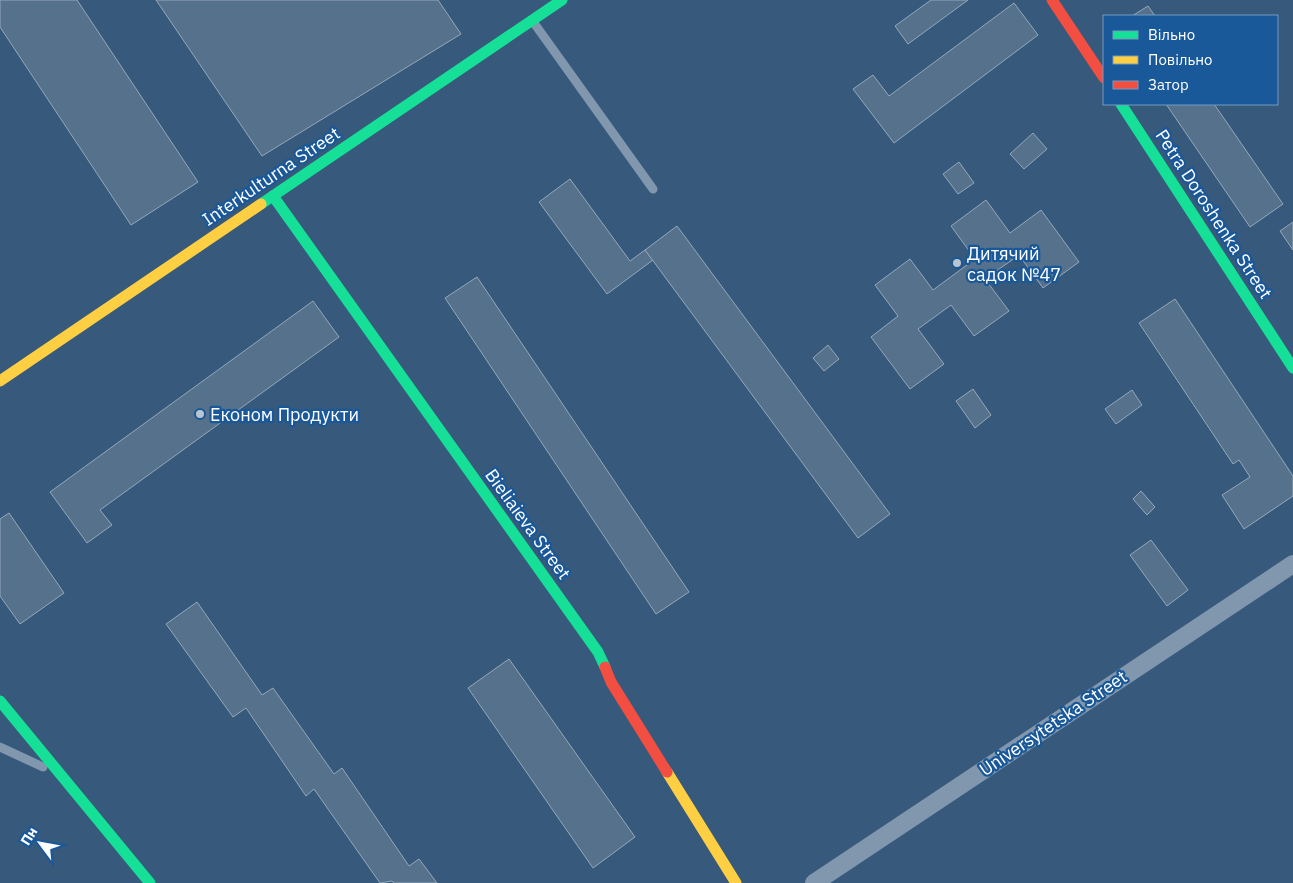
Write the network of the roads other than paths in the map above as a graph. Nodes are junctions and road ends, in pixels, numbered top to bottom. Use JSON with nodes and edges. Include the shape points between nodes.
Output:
{"nodes":[{"id":1,"x":562,"y":0,"type":"edge"},
{"id":2,"x":1052,"y":0,"type":"edge"},
{"id":3,"x":533,"y":20,"type":"junction"},
{"id":4,"x":1103,"y":76,"type":"edge"},
{"id":5,"x":1122,"y":105,"type":"edge"},
{"id":6,"x":653,"y":189,"type":"dead end"},
{"id":7,"x":272,"y":196,"type":"junction"},
{"id":8,"x":1293,"y":368,"type":"edge"},
{"id":9,"x":0,"y":381,"type":"edge"},
{"id":10,"x":1293,"y":564,"type":"edge"},
{"id":11,"x":0,"y":701,"type":"edge"},
{"id":12,"x":0,"y":747,"type":"edge"},
{"id":13,"x":64,"y":778,"type":"junction"},
{"id":14,"x":150,"y":883,"type":"edge"},
{"id":15,"x":736,"y":883,"type":"edge"},
{"id":16,"x":814,"y":883,"type":"edge"}],
"edges":[{"from":1,"to":3,"type":"main road","name":"Interkulturna Street"},
{"from":2,"to":4,"type":"main road"},
{"from":3,"to":6,"type":"lane"},
{"from":3,"to":7,"type":"main road","name":"Interkulturna Street"},
{"from":5,"to":8,"type":"main road","name":"Petra Doroshenka Street"},
{"from":7,"to":9,"type":"main road","name":"Interkulturna Street"},
{"from":7,"to":15,"type":"main road","name":"Bieliaieva Street","via":[[598,652],[611,682]]},
{"from":10,"to":16,"type":"street","name":"Universytetska Street"},
{"from":11,"to":13,"type":"main road"},
{"from":12,"to":13,"type":"lane"},
{"from":13,"to":14,"type":"main road"}]}
